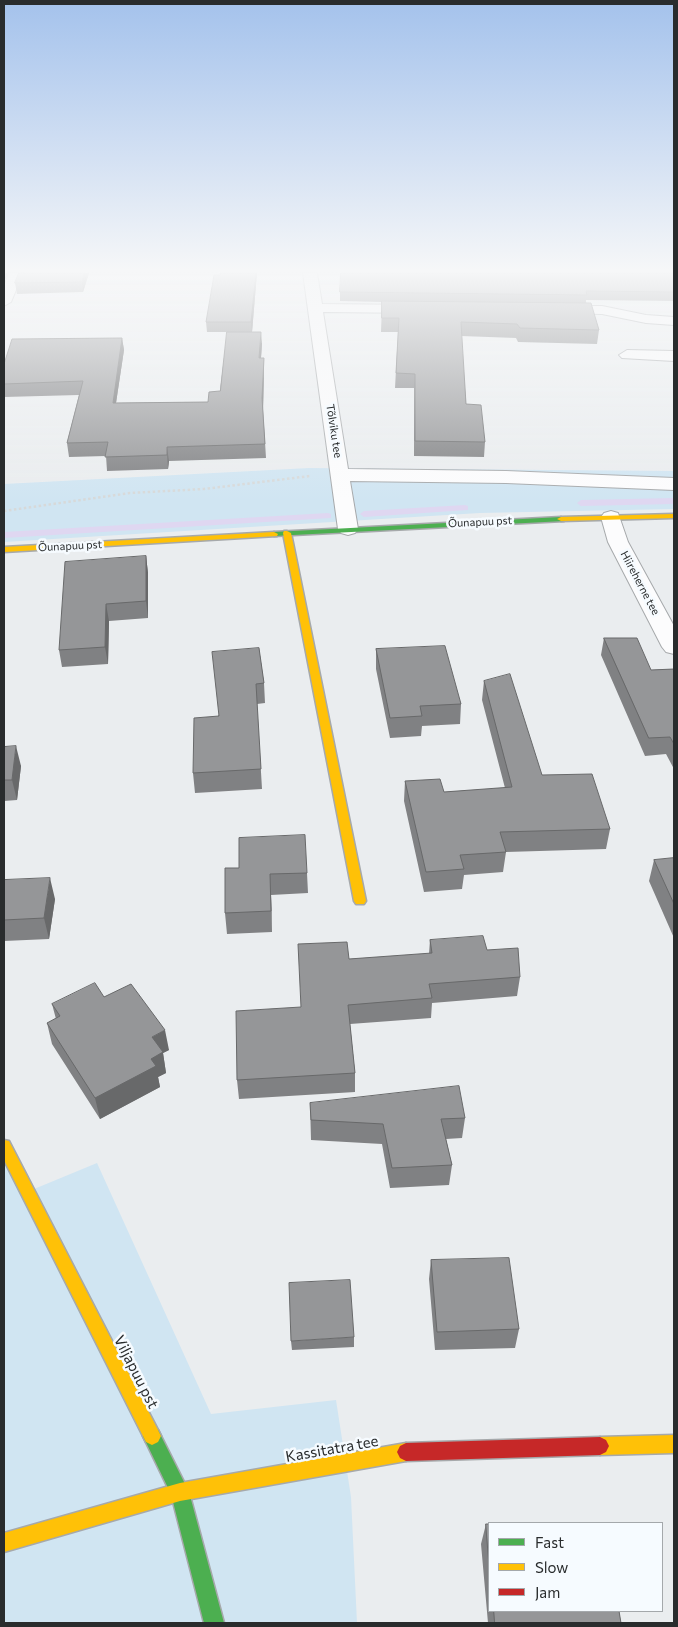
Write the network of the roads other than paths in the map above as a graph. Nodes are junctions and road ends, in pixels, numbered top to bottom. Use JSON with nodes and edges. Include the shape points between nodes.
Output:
{"nodes":[{"id":1,"x":321,"y":349,"type":"edge"},
{"id":2,"x":627,"y":355,"type":"dead end"},
{"id":3,"x":674,"y":356,"type":"edge"},
{"id":4,"x":341,"y":474,"type":"junction"},
{"id":5,"x":674,"y":484,"type":"edge"},
{"id":6,"x":674,"y":516,"type":"edge"},
{"id":7,"x":612,"y":517,"type":"junction"},
{"id":8,"x":348,"y":529,"type":"junction"},
{"id":9,"x":287,"y":533,"type":"junction"},
{"id":10,"x":4,"y":550,"type":"edge"},
{"id":11,"x":674,"y":646,"type":"edge"},
{"id":12,"x":360,"y":901,"type":"dead end"},
{"id":13,"x":4,"y":1146,"type":"edge"},
{"id":14,"x":674,"y":1444,"type":"edge"},
{"id":15,"x":180,"y":1492,"type":"junction"},
{"id":16,"x":4,"y":1543,"type":"edge"},
{"id":17,"x":214,"y":1623,"type":"edge"}],
"edges":[{"from":1,"to":4,"type":"street","name":"Tõlviku tee"},
{"from":2,"to":3,"type":"street"},
{"from":4,"to":5,"type":"street"},
{"from":4,"to":8,"type":"street","name":"Tõlviku tee"},
{"from":6,"to":7,"type":"street","name":"Õunapuu pst"},
{"from":7,"to":8,"type":"street","name":"Õunapuu pst"},
{"from":7,"to":11,"type":"street","name":"Hiireherne tee","via":[[618,542]]},
{"from":8,"to":9,"type":"street","name":"Õunapuu pst"},
{"from":9,"to":10,"type":"street","name":"Õunapuu pst"},
{"from":9,"to":12,"type":"street"},
{"from":13,"to":15,"type":"street","name":"Viljapuu pst"},
{"from":14,"to":15,"type":"street","name":"Kassitatra tee","via":[[402,1452]]},
{"from":15,"to":16,"type":"street","name":"Kassitatra tee"},
{"from":15,"to":17,"type":"street","name":"Viljapuu pst"}]}
